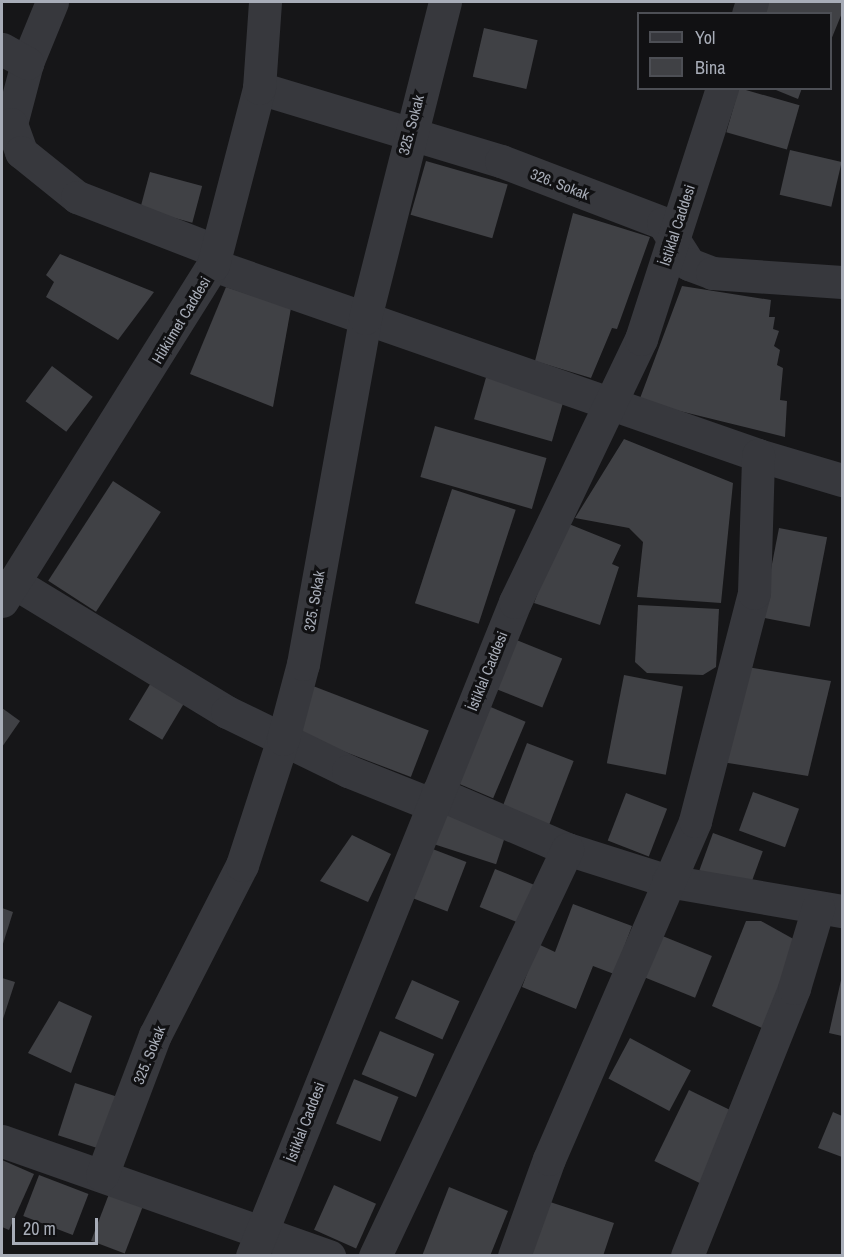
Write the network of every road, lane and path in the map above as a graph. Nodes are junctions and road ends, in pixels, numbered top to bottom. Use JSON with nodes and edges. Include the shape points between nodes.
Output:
{"nodes":[{"id":1,"x":52,"y":2,"type":"edge"},
{"id":2,"x":265,"y":2,"type":"edge"},
{"id":3,"x":445,"y":2,"type":"edge"},
{"id":4,"x":14,"y":56,"type":"edge"},
{"id":5,"x":259,"y":88,"type":"junction"},
{"id":6,"x":721,"y":90,"type":"edge"},
{"id":7,"x":407,"y":134,"type":"junction"},
{"id":8,"x":674,"y":232,"type":"junction"},
{"id":9,"x":215,"y":258,"type":"junction"},
{"id":10,"x":843,"y":282,"type":"edge"},
{"id":11,"x":365,"y":318,"type":"junction"},
{"id":12,"x":609,"y":403,"type":"junction"},
{"id":13,"x":758,"y":456,"type":"junction"},
{"id":14,"x":843,"y":480,"type":"edge"},
{"id":15,"x":7,"y":592,"type":"edge"},
{"id":16,"x":283,"y":739,"type":"junction"},
{"id":17,"x":435,"y":799,"type":"junction"},
{"id":18,"x":567,"y":849,"type":"junction"},
{"id":19,"x":668,"y":881,"type":"junction"},
{"id":20,"x":830,"y":910,"type":"edge"},
{"id":21,"x":2,"y":1141,"type":"edge"},
{"id":22,"x":102,"y":1175,"type":"junction"},
{"id":23,"x":258,"y":1242,"type":"edge"},
{"id":24,"x":329,"y":1256,"type":"edge"},
{"id":25,"x":375,"y":1256,"type":"edge"},
{"id":26,"x":514,"y":1256,"type":"edge"},
{"id":27,"x":687,"y":1256,"type":"edge"}],
"edges":[{"from":1,"to":4,"type":"street"},
{"from":2,"to":5,"type":"street","name":"Hükümet Caddesi"},
{"from":3,"to":7,"type":"street","name":"325. Sokak"},
{"from":4,"to":9,"type":"street","via":[[11,124],[21,152],[37,169],[77,197]]},
{"from":5,"to":7,"type":"street","name":"326. Sokak"},
{"from":5,"to":9,"type":"street","name":"Hükümet Caddesi"},
{"from":6,"to":8,"type":"street","name":"İstiklal Caddesi"},
{"from":7,"to":8,"type":"street","name":"326. Sokak","via":[[501,161],[663,223]]},
{"from":7,"to":11,"type":"street","name":"325. Sokak"},
{"from":8,"to":10,"type":"street","via":[[684,259],[712,273]]},
{"from":8,"to":12,"type":"street","name":"İstiklal Caddesi","via":[[641,339]]},
{"from":9,"to":11,"type":"street"},
{"from":9,"to":15,"type":"street","name":"Hükümet Caddesi","via":[[192,306]]},
{"from":11,"to":12,"type":"street"},
{"from":11,"to":16,"type":"street","name":"325. Sokak","via":[[303,664]]},
{"from":12,"to":13,"type":"street"},
{"from":12,"to":17,"type":"street","name":"İstiklal Caddesi","via":[[515,602]]},
{"from":13,"to":14,"type":"street"},
{"from":13,"to":19,"type":"street","via":[[754,593],[695,821]]},
{"from":15,"to":16,"type":"street"},
{"from":16,"to":17,"type":"street"},
{"from":16,"to":22,"type":"street","name":"325. Sokak","via":[[242,865],[155,1035]]},
{"from":17,"to":18,"type":"street"},
{"from":17,"to":23,"type":"street","name":"İstiklal Caddesi"},
{"from":18,"to":19,"type":"street"},
{"from":18,"to":25,"type":"street"},
{"from":19,"to":20,"type":"street"},
{"from":19,"to":26,"type":"street","via":[[549,1159]]},
{"from":20,"to":27,"type":"street","via":[[794,988]]},
{"from":21,"to":22,"type":"street"},
{"from":22,"to":23,"type":"street"},
{"from":23,"to":24,"type":"street"}]}
